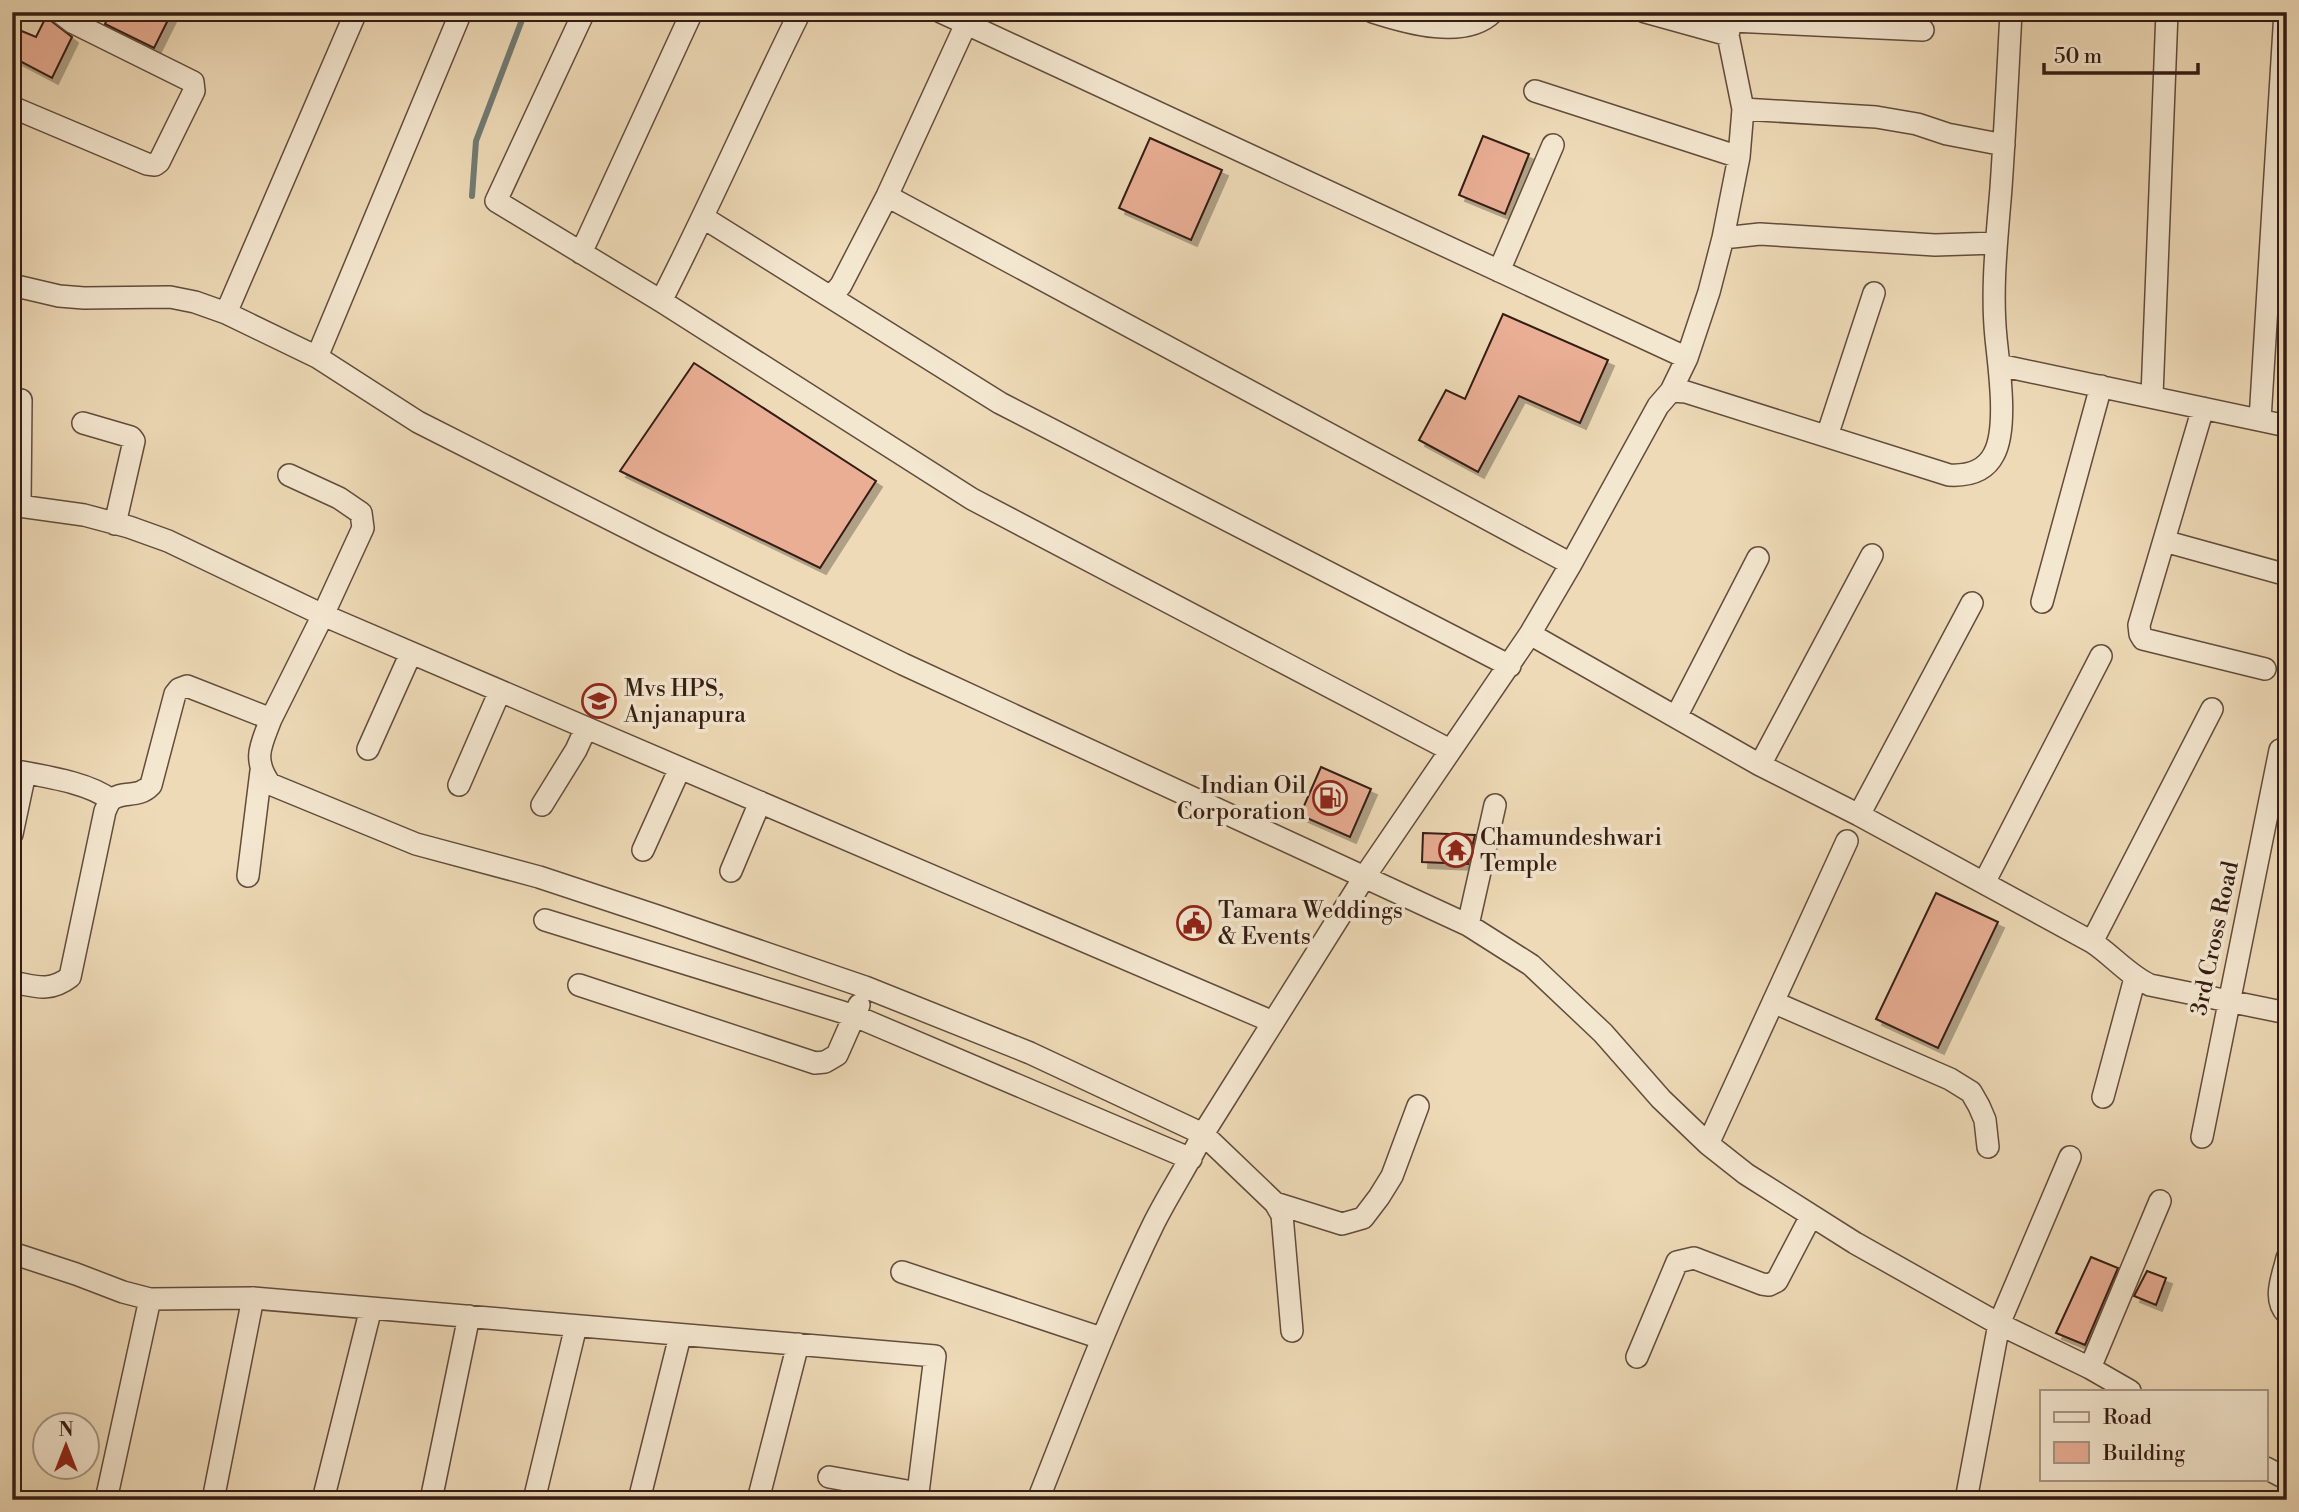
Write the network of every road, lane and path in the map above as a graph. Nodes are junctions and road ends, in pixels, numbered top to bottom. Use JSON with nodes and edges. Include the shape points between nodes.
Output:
{"nodes":[{"id":1,"x":59,"y":12,"type":"edge"},
{"id":2,"x":356,"y":12,"type":"edge"},
{"id":3,"x":461,"y":12,"type":"edge"},
{"id":4,"x":584,"y":12,"type":"edge"},
{"id":5,"x":692,"y":12,"type":"edge"},
{"id":6,"x":800,"y":12,"type":"edge"},
{"id":7,"x":942,"y":12,"type":"edge"},
{"id":8,"x":1373,"y":12,"type":"edge"},
{"id":9,"x":1493,"y":12,"type":"edge"},
{"id":10,"x":1645,"y":12,"type":"edge"},
{"id":11,"x":2011,"y":12,"type":"edge"},
{"id":12,"x":2167,"y":12,"type":"edge"},
{"id":13,"x":2285,"y":12,"type":"edge"},
{"id":14,"x":1731,"y":23,"type":"edge"},
{"id":15,"x":965,"y":24,"type":"junction"},
{"id":16,"x":1923,"y":30,"type":"dead end"},
{"id":17,"x":1535,"y":91,"type":"dead end"},
{"id":18,"x":12,"y":107,"type":"edge"},
{"id":19,"x":1742,"y":109,"type":"junction"},
{"id":20,"x":1553,"y":145,"type":"dead end"},
{"id":21,"x":2004,"y":145,"type":"junction"},
{"id":22,"x":1739,"y":157,"type":"junction"},
{"id":23,"x":887,"y":196,"type":"junction"},
{"id":24,"x":704,"y":218,"type":"junction"},
{"id":25,"x":1723,"y":238,"type":"junction"},
{"id":26,"x":1996,"y":243,"type":"junction"},
{"id":27,"x":581,"y":253,"type":"junction"},
{"id":28,"x":1499,"y":271,"type":"junction"},
{"id":29,"x":12,"y":285,"type":"edge"},
{"id":30,"x":1874,"y":293,"type":"dead end"},
{"id":31,"x":831,"y":297,"type":"junction"},
{"id":32,"x":661,"y":301,"type":"junction"},
{"id":33,"x":226,"y":313,"type":"junction"},
{"id":34,"x":317,"y":357,"type":"junction"},
{"id":35,"x":1687,"y":358,"type":"junction"},
{"id":36,"x":1999,"y":365,"type":"junction"},
{"id":37,"x":2101,"y":386,"type":"junction"},
{"id":38,"x":1671,"y":391,"type":"junction"},
{"id":39,"x":2152,"y":396,"type":"junction"},
{"id":40,"x":21,"y":400,"type":"dead end"},
{"id":41,"x":2203,"y":408,"type":"junction"},
{"id":42,"x":2260,"y":420,"type":"junction"},
{"id":43,"x":83,"y":422,"type":"dead end"},
{"id":44,"x":2287,"y":426,"type":"edge"},
{"id":45,"x":1827,"y":436,"type":"junction"},
{"id":46,"x":289,"y":475,"type":"dead end"},
{"id":47,"x":16,"y":505,"type":"edge"},
{"id":48,"x":116,"y":524,"type":"junction"},
{"id":49,"x":2164,"y":541,"type":"junction"},
{"id":50,"x":1872,"y":555,"type":"dead end"},
{"id":51,"x":1758,"y":558,"type":"dead end"},
{"id":52,"x":1571,"y":564,"type":"junction"},
{"id":53,"x":2287,"y":575,"type":"edge"},
{"id":54,"x":2042,"y":602,"type":"dead end"},
{"id":55,"x":1972,"y":603,"type":"dead end"},
{"id":56,"x":323,"y":615,"type":"junction"},
{"id":57,"x":1530,"y":634,"type":"junction"},
{"id":58,"x":411,"y":653,"type":"junction"},
{"id":59,"x":2101,"y":656,"type":"dead end"},
{"id":60,"x":1510,"y":666,"type":"junction"},
{"id":61,"x":2265,"y":669,"type":"dead end"},
{"id":62,"x":500,"y":691,"type":"junction"},
{"id":63,"x":2211,"y":709,"type":"dead end"},
{"id":64,"x":1676,"y":717,"type":"junction"},
{"id":65,"x":271,"y":719,"type":"junction"},
{"id":66,"x":586,"y":728,"type":"junction"},
{"id":67,"x":368,"y":749,"type":"dead end"},
{"id":68,"x":1450,"y":750,"type":"junction"},
{"id":69,"x":2280,"y":750,"type":"dead end"},
{"id":70,"x":1760,"y":765,"type":"junction"},
{"id":71,"x":680,"y":768,"type":"junction"},
{"id":72,"x":19,"y":771,"type":"edge"},
{"id":73,"x":261,"y":771,"type":"junction"},
{"id":74,"x":459,"y":785,"type":"dead end"},
{"id":75,"x":111,"y":800,"type":"junction"},
{"id":76,"x":760,"y":802,"type":"junction"},
{"id":77,"x":542,"y":805,"type":"dead end"},
{"id":78,"x":1495,"y":805,"type":"dead end"},
{"id":79,"x":1859,"y":816,"type":"junction"},
{"id":80,"x":12,"y":834,"type":"edge"},
{"id":81,"x":1847,"y":841,"type":"dead end"},
{"id":82,"x":643,"y":850,"type":"dead end"},
{"id":83,"x":731,"y":871,"type":"dead end"},
{"id":84,"x":248,"y":876,"type":"dead end"},
{"id":85,"x":1365,"y":876,"type":"junction"},
{"id":86,"x":1984,"y":883,"type":"junction"},
{"id":87,"x":545,"y":920,"type":"dead end"},
{"id":88,"x":1468,"y":925,"type":"junction"},
{"id":89,"x":2092,"y":942,"type":"junction"},
{"id":90,"x":2135,"y":978,"type":"junction"},
{"id":91,"x":12,"y":982,"type":"edge"},
{"id":92,"x":579,"y":985,"type":"dead end"},
{"id":93,"x":865,"y":987,"type":"junction"},
{"id":94,"x":1773,"y":1002,"type":"junction"},
{"id":95,"x":2228,"y":1002,"type":"junction"},
{"id":96,"x":2287,"y":1013,"type":"edge"},
{"id":97,"x":855,"y":1016,"type":"junction"},
{"id":98,"x":1273,"y":1022,"type":"junction"},
{"id":99,"x":2103,"y":1097,"type":"dead end"},
{"id":100,"x":1418,"y":1106,"type":"dead end"},
{"id":101,"x":1203,"y":1134,"type":"junction"},
{"id":102,"x":2202,"y":1137,"type":"dead end"},
{"id":103,"x":1708,"y":1144,"type":"junction"},
{"id":104,"x":1988,"y":1147,"type":"dead end"},
{"id":105,"x":2070,"y":1157,"type":"dead end"},
{"id":106,"x":1191,"y":1159,"type":"junction"},
{"id":107,"x":2160,"y":1202,"type":"dead end"},
{"id":108,"x":1275,"y":1203,"type":"junction"},
{"id":109,"x":1811,"y":1216,"type":"junction"},
{"id":110,"x":12,"y":1253,"type":"edge"},
{"id":111,"x":2287,"y":1258,"type":"edge"},
{"id":112,"x":902,"y":1272,"type":"dead end"},
{"id":113,"x":253,"y":1298,"type":"junction"},
{"id":114,"x":150,"y":1299,"type":"junction"},
{"id":115,"x":2283,"y":1304,"type":"edge"},
{"id":116,"x":371,"y":1308,"type":"junction"},
{"id":117,"x":468,"y":1316,"type":"junction"},
{"id":118,"x":1999,"y":1324,"type":"junction"},
{"id":119,"x":576,"y":1326,"type":"junction"},
{"id":120,"x":1292,"y":1331,"type":"dead end"},
{"id":121,"x":680,"y":1336,"type":"junction"},
{"id":122,"x":1101,"y":1338,"type":"junction"},
{"id":123,"x":797,"y":1344,"type":"junction"},
{"id":124,"x":1637,"y":1357,"type":"dead end"},
{"id":125,"x":2090,"y":1368,"type":"junction"},
{"id":126,"x":2128,"y":1390,"type":"edge"},
{"id":127,"x":2268,"y":1469,"type":"edge"},
{"id":128,"x":829,"y":1477,"type":"dead end"},
{"id":129,"x":2287,"y":1479,"type":"edge"},
{"id":130,"x":106,"y":1500,"type":"edge"},
{"id":131,"x":213,"y":1500,"type":"edge"},
{"id":132,"x":323,"y":1500,"type":"edge"},
{"id":133,"x":431,"y":1500,"type":"edge"},
{"id":134,"x":534,"y":1500,"type":"edge"},
{"id":135,"x":639,"y":1500,"type":"edge"},
{"id":136,"x":758,"y":1500,"type":"edge"},
{"id":137,"x":1038,"y":1500,"type":"edge"},
{"id":138,"x":1966,"y":1500,"type":"edge"}],
"edges":[{"from":1,"to":18,"type":"street","via":[[72,23],[193,82],[194,91],[159,162],[148,164]]},
{"from":2,"to":33,"type":"street"},
{"from":3,"to":34,"type":"street"},
{"from":4,"to":27,"type":"street","via":[[496,201]]},
{"from":5,"to":27,"type":"street"},
{"from":6,"to":24,"type":"street"},
{"from":7,"to":15,"type":"street"},
{"from":8,"to":9,"type":"street","via":[[1409,23],[1466,28]]},
{"from":10,"to":14,"type":"street"},
{"from":11,"to":21,"type":"street"},
{"from":12,"to":39,"type":"street"},
{"from":13,"to":42,"type":"street"},
{"from":14,"to":16,"type":"street"},
{"from":14,"to":19,"type":"street"},
{"from":15,"to":23,"type":"street"},
{"from":15,"to":28,"type":"street"},
{"from":17,"to":22,"type":"street"},
{"from":19,"to":21,"type":"street","via":[[1876,117]]},
{"from":19,"to":22,"type":"street"},
{"from":20,"to":28,"type":"street"},
{"from":21,"to":26,"type":"street"},
{"from":22,"to":25,"type":"street"},
{"from":23,"to":31,"type":"street"},
{"from":23,"to":52,"type":"street"},
{"from":24,"to":31,"type":"street"},
{"from":24,"to":32,"type":"street"},
{"from":25,"to":26,"type":"street","via":[[1760,234],[1935,246]]},
{"from":25,"to":35,"type":"street"},
{"from":26,"to":36,"type":"street","via":[[1994,319]]},
{"from":27,"to":32,"type":"street"},
{"from":28,"to":35,"type":"street"},
{"from":29,"to":33,"type":"street","via":[[84,298],[170,297]]},
{"from":30,"to":45,"type":"street"},
{"from":31,"to":60,"type":"street","via":[[1000,403]]},
{"from":32,"to":68,"type":"street","via":[[972,499]]},
{"from":33,"to":34,"type":"street"},
{"from":34,"to":85,"type":"street","via":[[418,422],[669,549],[903,664]]},
{"from":35,"to":38,"type":"street"},
{"from":36,"to":37,"type":"street"},
{"from":36,"to":45,"type":"street","via":[[2001,433],[1995,453],[1974,473],[1949,475]]},
{"from":37,"to":39,"type":"street"},
{"from":37,"to":54,"type":"street"},
{"from":38,"to":45,"type":"street"},
{"from":38,"to":52,"type":"street","via":[[1658,406]]},
{"from":39,"to":41,"type":"street"},
{"from":40,"to":47,"type":"street"},
{"from":41,"to":42,"type":"street"},
{"from":41,"to":49,"type":"street"},
{"from":42,"to":44,"type":"street"},
{"from":43,"to":48,"type":"street","via":[[134,441]]},
{"from":46,"to":56,"type":"street","via":[[361,513],[363,528]]},
{"from":47,"to":48,"type":"street"},
{"from":48,"to":56,"type":"street","via":[[168,541]]},
{"from":49,"to":53,"type":"street"},
{"from":49,"to":61,"type":"street","via":[[2139,625],[2143,639]]},
{"from":50,"to":70,"type":"street"},
{"from":51,"to":64,"type":"street"},
{"from":52,"to":57,"type":"street"},
{"from":55,"to":79,"type":"street"},
{"from":56,"to":58,"type":"street"},
{"from":56,"to":65,"type":"street"},
{"from":57,"to":60,"type":"street"},
{"from":57,"to":64,"type":"street"},
{"from":58,"to":62,"type":"street"},
{"from":58,"to":67,"type":"street"},
{"from":59,"to":86,"type":"street"},
{"from":60,"to":68,"type":"street"},
{"from":62,"to":66,"type":"street"},
{"from":62,"to":74,"type":"street"},
{"from":63,"to":89,"type":"street"},
{"from":64,"to":70,"type":"street"},
{"from":65,"to":73,"type":"street","via":[[259,750]]},
{"from":65,"to":75,"type":"street","via":[[187,686],[178,689],[151,785],[139,794]]},
{"from":66,"to":71,"type":"street"},
{"from":66,"to":77,"type":"street"},
{"from":68,"to":85,"type":"street"},
{"from":69,"to":95,"type":"street","name":"3rd Cross Road"},
{"from":70,"to":79,"type":"street"},
{"from":71,"to":76,"type":"street"},
{"from":71,"to":82,"type":"street"},
{"from":72,"to":75,"type":"street","via":[[101,792]]},
{"from":72,"to":80,"type":"street"},
{"from":73,"to":84,"type":"street"},
{"from":73,"to":93,"type":"street","via":[[270,784],[416,844],[539,877]]},
{"from":75,"to":91,"type":"street","via":[[70,978],[47,988]]},
{"from":76,"to":83,"type":"street"},
{"from":76,"to":98,"type":"street"},
{"from":78,"to":88,"type":"street"},
{"from":79,"to":86,"type":"street"},
{"from":81,"to":94,"type":"street"},
{"from":85,"to":88,"type":"street"},
{"from":85,"to":98,"type":"street"},
{"from":86,"to":89,"type":"street"},
{"from":87,"to":97,"type":"street"},
{"from":88,"to":103,"type":"street","via":[[1531,965]]},
{"from":89,"to":90,"type":"street"},
{"from":90,"to":95,"type":"street"},
{"from":90,"to":99,"type":"street"},
{"from":92,"to":97,"type":"street","via":[[815,1063],[837,1055]]},
{"from":93,"to":97,"type":"street"},
{"from":93,"to":101,"type":"street","via":[[1030,1053]]},
{"from":94,"to":103,"type":"street"},
{"from":94,"to":104,"type":"street","via":[[1971,1092],[1985,1121]]},
{"from":95,"to":96,"type":"street"},
{"from":95,"to":102,"type":"street","name":"3rd Cross Road"},
{"from":97,"to":106,"type":"street"},
{"from":98,"to":101,"type":"street"},
{"from":100,"to":108,"type":"street","via":[[1392,1176],[1363,1218],[1342,1224]]},
{"from":101,"to":106,"type":"street"},
{"from":101,"to":108,"type":"street"},
{"from":103,"to":109,"type":"street"},
{"from":105,"to":118,"type":"street"},
{"from":106,"to":122,"type":"street","via":[[1155,1222]]},
{"from":107,"to":125,"type":"street"},
{"from":108,"to":120,"type":"street","via":[[1282,1215]]},
{"from":109,"to":118,"type":"street"},
{"from":109,"to":124,"type":"street","via":[[1777,1281],[1769,1284],[1694,1258],[1677,1262]]},
{"from":110,"to":114,"type":"street"},
{"from":111,"to":115,"type":"street"},
{"from":112,"to":122,"type":"street"},
{"from":113,"to":114,"type":"street"},
{"from":113,"to":116,"type":"street"},
{"from":113,"to":131,"type":"street"},
{"from":114,"to":130,"type":"street"},
{"from":116,"to":117,"type":"street"},
{"from":116,"to":132,"type":"street"},
{"from":117,"to":119,"type":"street"},
{"from":117,"to":133,"type":"street"},
{"from":118,"to":125,"type":"street"},
{"from":118,"to":138,"type":"street"},
{"from":119,"to":121,"type":"street"},
{"from":119,"to":134,"type":"street"},
{"from":121,"to":123,"type":"street"},
{"from":121,"to":135,"type":"street"},
{"from":122,"to":137,"type":"street"},
{"from":123,"to":128,"type":"street","via":[[935,1356],[918,1493]]},
{"from":123,"to":136,"type":"street"},
{"from":125,"to":126,"type":"street"},
{"from":127,"to":129,"type":"street"}]}
